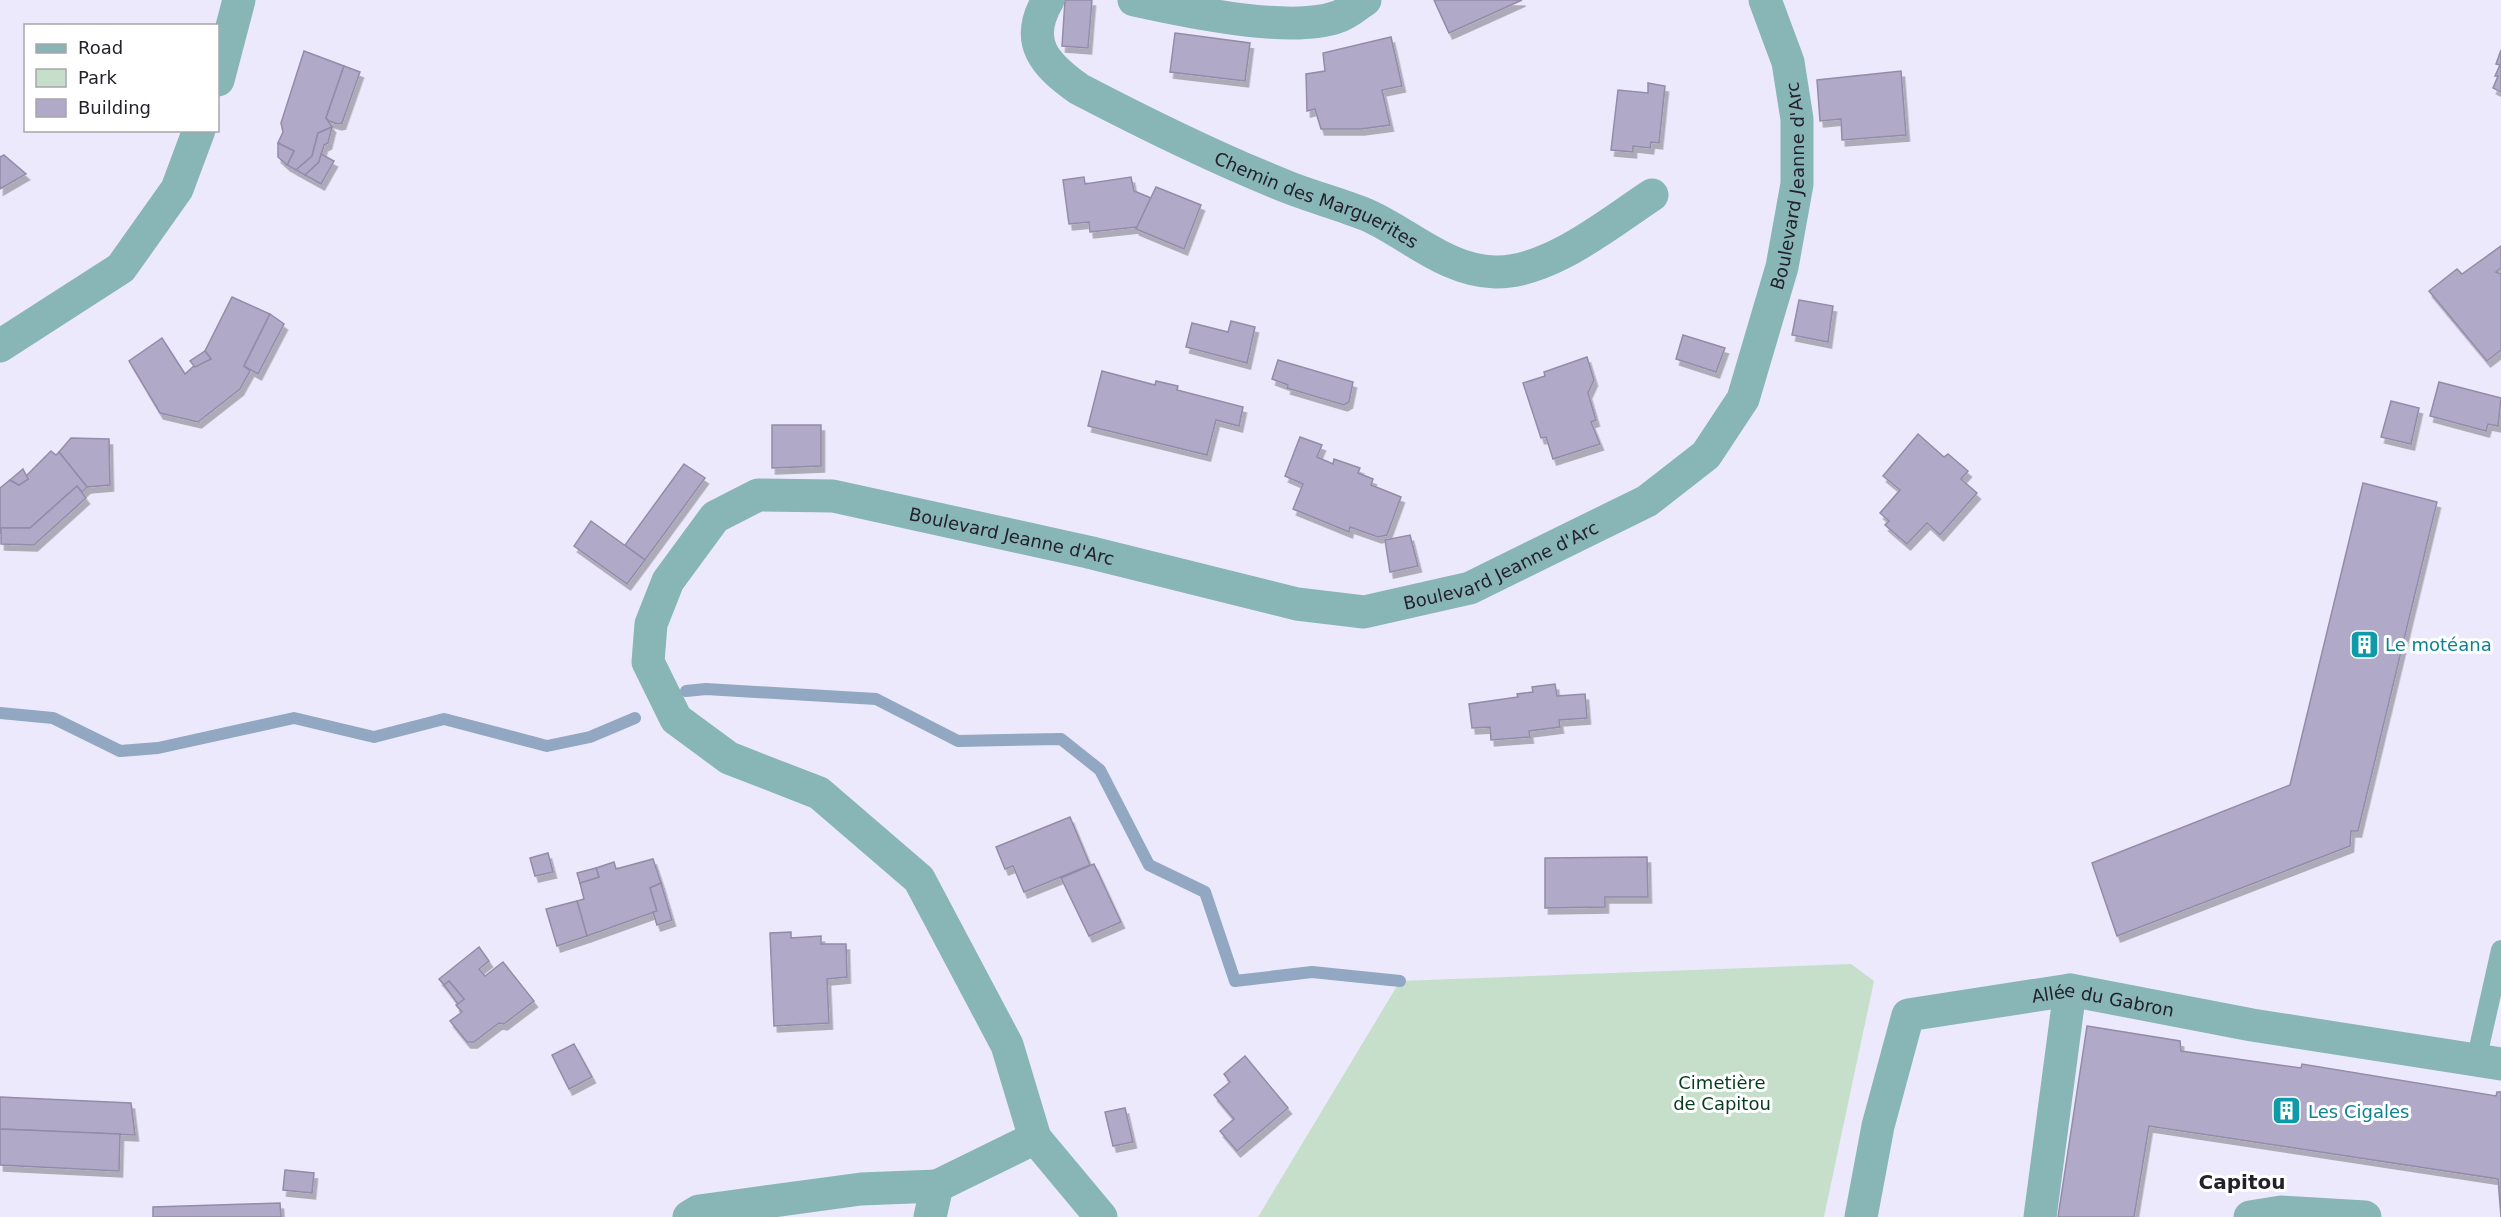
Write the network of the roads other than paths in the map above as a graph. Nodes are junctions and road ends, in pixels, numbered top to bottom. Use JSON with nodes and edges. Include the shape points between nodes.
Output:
{"nodes":[{"id":1,"x":239,"y":0,"type":"edge"},
{"id":2,"x":1048,"y":0,"type":"edge"},
{"id":3,"x":1134,"y":0,"type":"edge"},
{"id":4,"x":1365,"y":0,"type":"edge"},
{"id":5,"x":1766,"y":0,"type":"edge"},
{"id":6,"x":219,"y":76,"type":"edge"},
{"id":7,"x":198,"y":132,"type":"edge"},
{"id":8,"x":1652,"y":195,"type":"dead end"},
{"id":9,"x":0,"y":346,"type":"edge"},
{"id":10,"x":2501,"y":950,"type":"edge"},
{"id":11,"x":2070,"y":990,"type":"junction"},
{"id":12,"x":2488,"y":1062,"type":"edge"},
{"id":13,"x":1035,"y":1138,"type":"junction"},
{"id":14,"x":934,"y":1202,"type":"edge"},
{"id":15,"x":689,"y":1217,"type":"edge"},
{"id":16,"x":1101,"y":1217,"type":"edge"},
{"id":17,"x":1861,"y":1217,"type":"edge"},
{"id":18,"x":2040,"y":1217,"type":"edge"},
{"id":19,"x":2250,"y":1217,"type":"edge"},
{"id":20,"x":2365,"y":1217,"type":"edge"}],
"edges":[{"from":1,"to":6,"type":"street"},
{"from":2,"to":8,"type":"street","name":"Chemin des Marguerites","via":[[1039,14],[1037,40],[1054,72],[1079,89],[1285,186],[1367,215],[1464,266],[1494,272],[1541,263],[1565,252]]},
{"from":3,"to":4,"type":"street","via":[[1183,11],[1306,23],[1338,17]]},
{"from":5,"to":13,"type":"street","name":"Boulevard Jeanne d'Arc","via":[[1788,62],[1797,118],[1797,184],[1782,267],[1743,399],[1706,454],[1647,501],[1470,588],[1364,612],[1297,604],[1088,552],[833,496],[758,495],[716,517],[668,581],[651,624],[648,662],[676,719],[729,758],[819,793],[919,879],[1007,1045]]},
{"from":7,"to":9,"type":"street","via":[[177,189],[121,268]]},
{"from":10,"to":12,"type":"lane"},
{"from":11,"to":12,"type":"street","name":"Allée du Gabron","via":[[2252,1025]]},
{"from":11,"to":17,"type":"street","name":"Allée du Gabron","via":[[1908,1015],[1878,1126]]},
{"from":11,"to":18,"type":"street"},
{"from":13,"to":14,"type":"street"},
{"from":13,"to":16,"type":"street","name":"Boulevard Jeanne d'Arc"},
{"from":14,"to":15,"type":"street","via":[[861,1189],[699,1211]]},
{"from":19,"to":20,"type":"street","via":[[2281,1212]]}]}
